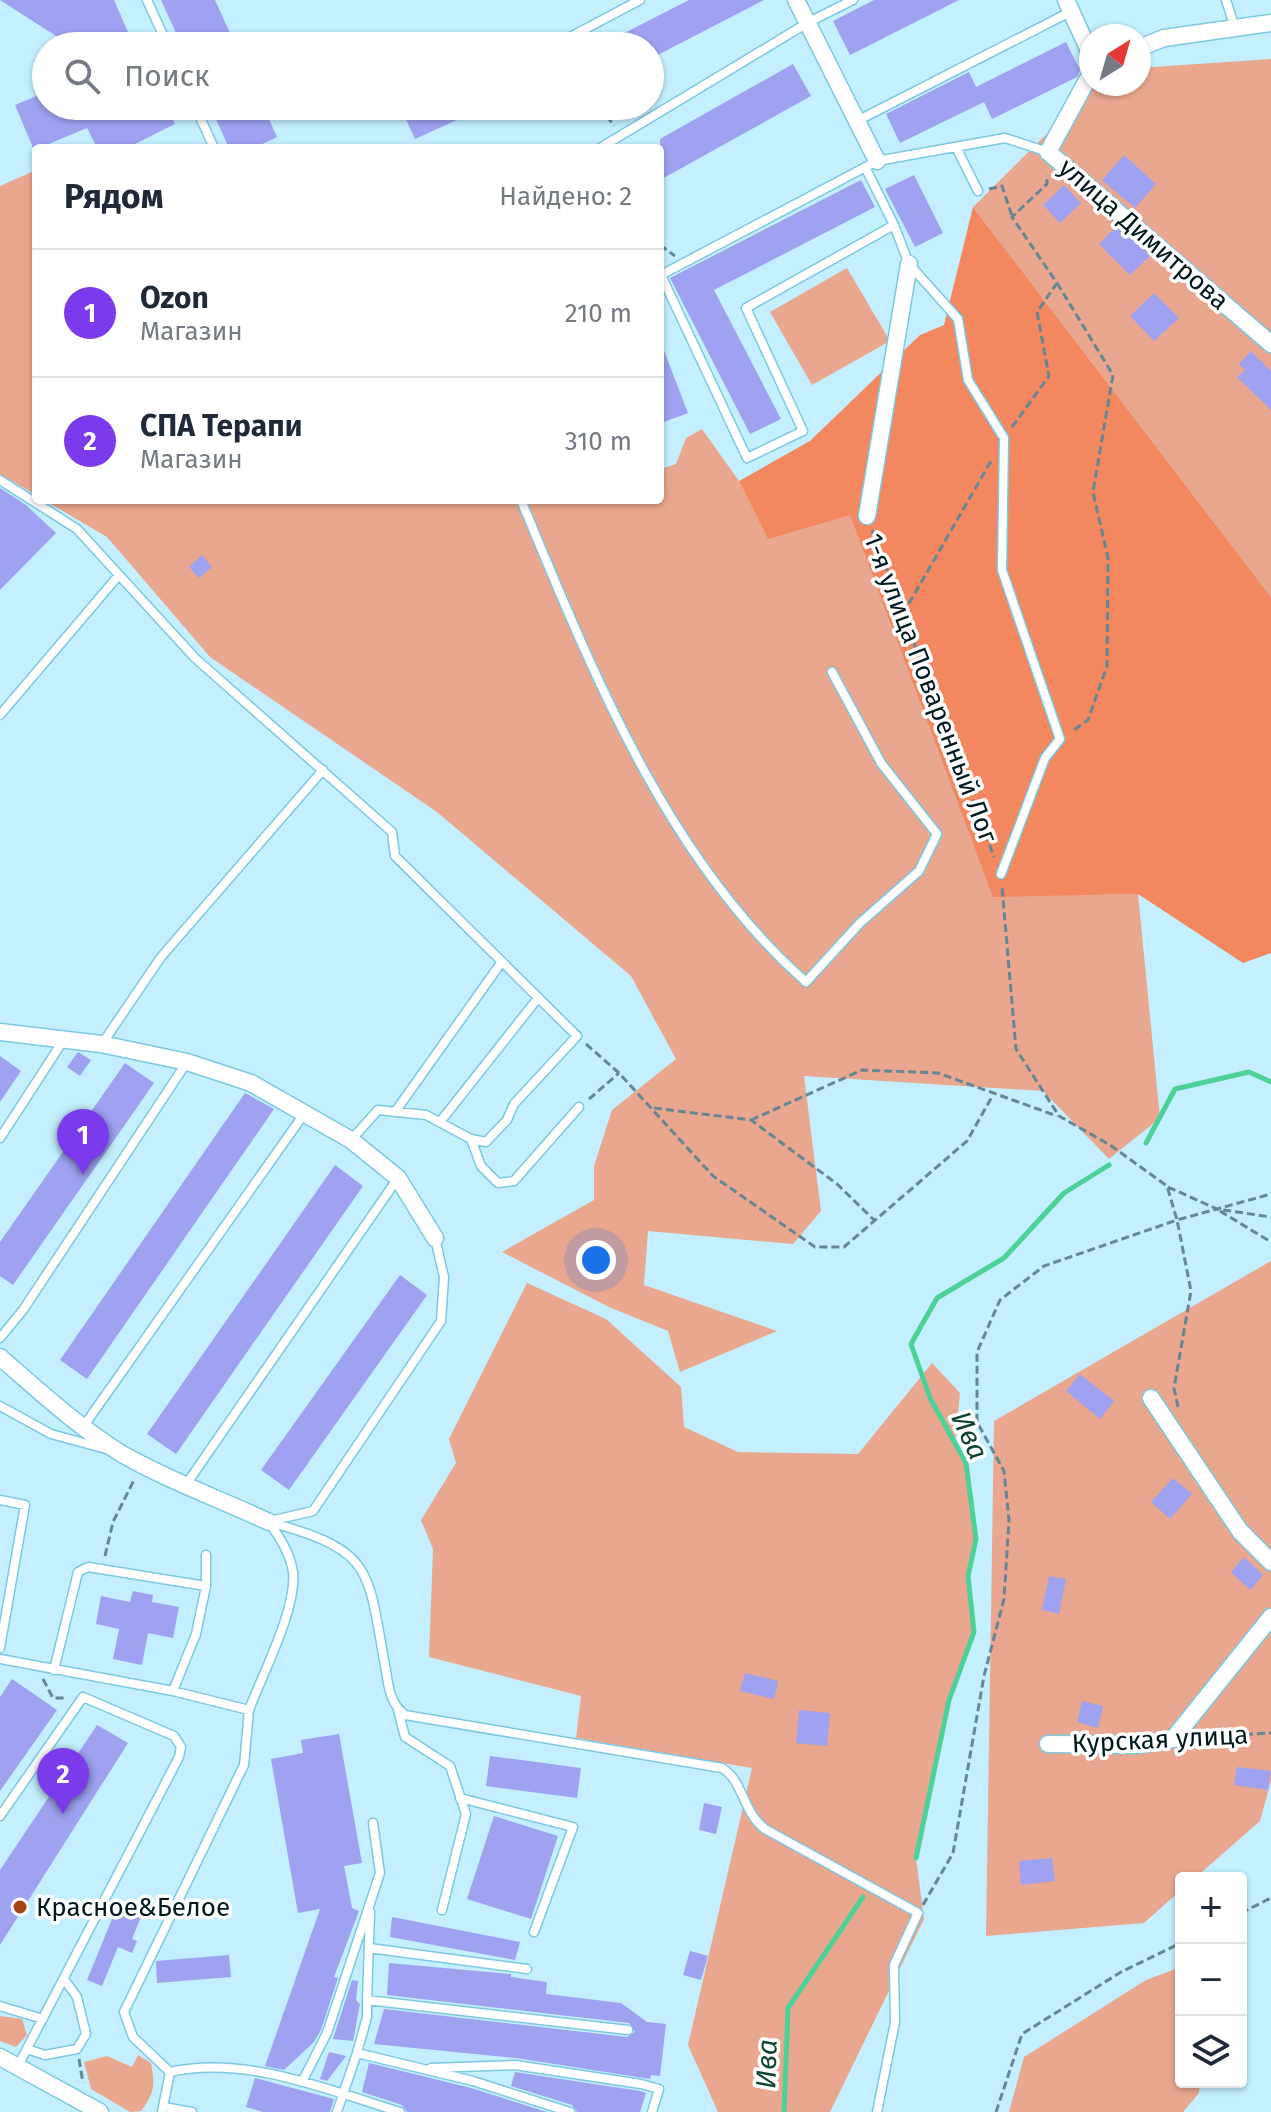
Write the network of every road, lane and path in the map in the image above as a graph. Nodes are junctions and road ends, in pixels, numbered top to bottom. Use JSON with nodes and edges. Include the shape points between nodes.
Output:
{"nodes":[{"id":1,"x":147,"y":0,"type":"edge"},
{"id":2,"x":640,"y":0,"type":"edge"},
{"id":3,"x":796,"y":0,"type":"edge"},
{"id":4,"x":853,"y":0,"type":"edge"},
{"id":5,"x":1226,"y":0,"type":"edge"},
{"id":6,"x":1068,"y":6,"type":"edge"},
{"id":7,"x":809,"y":22,"type":"junction"},
{"id":8,"x":1271,"y":23,"type":"edge"},
{"id":9,"x":1235,"y":28,"type":"junction"},
{"id":10,"x":1079,"y":29,"type":"edge"},
{"id":11,"x":162,"y":32,"type":"edge"},
{"id":12,"x":580,"y":32,"type":"edge"},
{"id":13,"x":1151,"y":43,"type":"edge"},
{"id":14,"x":1079,"y":95,"type":"edge"},
{"id":15,"x":664,"y":109,"type":"edge"},
{"id":16,"x":201,"y":120,"type":"edge"},
{"id":17,"x":609,"y":120,"type":"edge"},
{"id":18,"x":647,"y":120,"type":"edge"},
{"id":19,"x":857,"y":121,"type":"junction"},
{"id":20,"x":620,"y":136,"type":"junction"},
{"id":21,"x":212,"y":144,"type":"edge"},
{"id":22,"x":607,"y":144,"type":"edge"},
{"id":23,"x":956,"y":147,"type":"junction"},
{"id":24,"x":1048,"y":152,"type":"junction"},
{"id":25,"x":871,"y":164,"type":"junction"},
{"id":26,"x":978,"y":191,"type":"joint"},
{"id":27,"x":1012,"y":217,"type":"junction"},
{"id":28,"x":894,"y":225,"type":"junction"},
{"id":29,"x":909,"y":264,"type":"junction"},
{"id":30,"x":664,"y":273,"type":"edge"},
{"id":31,"x":664,"y":281,"type":"edge"},
{"id":32,"x":1057,"y":283,"type":"junction"},
{"id":33,"x":1271,"y":344,"type":"edge"},
{"id":34,"x":1004,"y":438,"type":"junction"},
{"id":35,"x":0,"y":480,"type":"edge"},
{"id":36,"x":32,"y":500,"type":"edge"},
{"id":37,"x":38,"y":504,"type":"edge"},
{"id":38,"x":523,"y":504,"type":"edge"},
{"id":39,"x":867,"y":516,"type":"joint"},
{"id":40,"x":119,"y":575,"type":"junction"},
{"id":41,"x":903,"y":614,"type":"junction"},
{"id":42,"x":832,"y":672,"type":"dead end"},
{"id":43,"x":0,"y":715,"type":"edge"},
{"id":44,"x":1060,"y":739,"type":"junction"},
{"id":45,"x":323,"y":770,"type":"junction"},
{"id":46,"x":1001,"y":874,"type":"junction"},
{"id":47,"x":501,"y":963,"type":"junction"},
{"id":48,"x":538,"y":998,"type":"junction"},
{"id":49,"x":0,"y":1032,"type":"edge"},
{"id":50,"x":577,"y":1036,"type":"junction"},
{"id":51,"x":63,"y":1041,"type":"junction"},
{"id":52,"x":101,"y":1044,"type":"junction"},
{"id":53,"x":187,"y":1062,"type":"junction"},
{"id":54,"x":619,"y":1073,"type":"junction"},
{"id":55,"x":993,"y":1095,"type":"junction"},
{"id":56,"x":579,"y":1107,"type":"joint"},
{"id":57,"x":651,"y":1108,"type":"junction"},
{"id":58,"x":306,"y":1111,"type":"junction"},
{"id":59,"x":395,"y":1112,"type":"junction"},
{"id":60,"x":1059,"y":1116,"type":"junction"},
{"id":61,"x":751,"y":1120,"type":"junction"},
{"id":62,"x":440,"y":1122,"type":"junction"},
{"id":63,"x":0,"y":1138,"type":"edge"},
{"id":64,"x":471,"y":1139,"type":"junction"},
{"id":65,"x":351,"y":1140,"type":"junction"},
{"id":66,"x":398,"y":1178,"type":"junction"},
{"id":67,"x":1167,"y":1186,"type":"junction"},
{"id":68,"x":1271,"y":1194,"type":"edge"},
{"id":69,"x":1217,"y":1209,"type":"junction"},
{"id":70,"x":1271,"y":1217,"type":"edge"},
{"id":71,"x":874,"y":1220,"type":"junction"},
{"id":72,"x":1177,"y":1220,"type":"junction"},
{"id":73,"x":435,"y":1238,"type":"joint"},
{"id":74,"x":1271,"y":1242,"type":"edge"},
{"id":75,"x":0,"y":1338,"type":"edge"},
{"id":76,"x":0,"y":1357,"type":"edge"},
{"id":77,"x":1151,"y":1398,"type":"dead end"},
{"id":78,"x":0,"y":1406,"type":"edge"},
{"id":79,"x":1179,"y":1414,"type":"dead end"},
{"id":80,"x":83,"y":1427,"type":"junction"},
{"id":81,"x":122,"y":1453,"type":"junction"},
{"id":82,"x":139,"y":1462,"type":"junction"},
{"id":83,"x":184,"y":1486,"type":"junction"},
{"id":84,"x":0,"y":1500,"type":"edge"},
{"id":85,"x":269,"y":1522,"type":"junction"},
{"id":86,"x":206,"y":1555,"type":"dead end"},
{"id":87,"x":1271,"y":1562,"type":"edge"},
{"id":88,"x":102,"y":1569,"type":"junction"},
{"id":89,"x":206,"y":1586,"type":"junction"},
{"id":90,"x":1271,"y":1617,"type":"edge"},
{"id":91,"x":0,"y":1648,"type":"edge"},
{"id":92,"x":0,"y":1659,"type":"edge"},
{"id":93,"x":54,"y":1670,"type":"junction"},
{"id":94,"x":40,"y":1677,"type":"dead end"},
{"id":95,"x":173,"y":1691,"type":"junction"},
{"id":96,"x":83,"y":1697,"type":"junction"},
{"id":97,"x":398,"y":1709,"type":"junction"},
{"id":98,"x":249,"y":1710,"type":"junction"},
{"id":99,"x":1271,"y":1733,"type":"edge"},
{"id":100,"x":1173,"y":1739,"type":"junction"},
{"id":101,"x":1048,"y":1744,"type":"dead end"},
{"id":102,"x":460,"y":1798,"type":"junction"},
{"id":103,"x":0,"y":1816,"type":"edge"},
{"id":104,"x":373,"y":1823,"type":"dead end"},
{"id":105,"x":1271,"y":1898,"type":"edge"},
{"id":106,"x":370,"y":1903,"type":"junction"},
{"id":107,"x":442,"y":1910,"type":"dead end"},
{"id":108,"x":1247,"y":1910,"type":"edge"},
{"id":109,"x":918,"y":1913,"type":"junction"},
{"id":110,"x":534,"y":1932,"type":"dead end"},
{"id":111,"x":1179,"y":1944,"type":"edge"},
{"id":112,"x":369,"y":1948,"type":"junction"},
{"id":113,"x":527,"y":1969,"type":"dead end"},
{"id":114,"x":64,"y":1979,"type":"junction"},
{"id":115,"x":367,"y":2000,"type":"junction"},
{"id":116,"x":0,"y":2006,"type":"edge"},
{"id":117,"x":43,"y":2019,"type":"junction"},
{"id":118,"x":628,"y":2030,"type":"dead end"},
{"id":119,"x":77,"y":2049,"type":"junction"},
{"id":120,"x":357,"y":2053,"type":"junction"},
{"id":121,"x":0,"y":2057,"type":"edge"},
{"id":122,"x":23,"y":2057,"type":"junction"},
{"id":123,"x":422,"y":2069,"type":"junction"},
{"id":124,"x":170,"y":2072,"type":"junction"},
{"id":125,"x":302,"y":2082,"type":"junction"},
{"id":126,"x":84,"y":2091,"type":"dead end"},
{"id":127,"x":342,"y":2094,"type":"junction"},
{"id":128,"x":163,"y":2110,"type":"edge"},
{"id":129,"x":100,"y":2112,"type":"edge"},
{"id":130,"x":192,"y":2112,"type":"edge"},
{"id":131,"x":337,"y":2112,"type":"edge"},
{"id":132,"x":400,"y":2112,"type":"edge"},
{"id":133,"x":570,"y":2112,"type":"edge"},
{"id":134,"x":652,"y":2112,"type":"edge"},
{"id":135,"x":877,"y":2112,"type":"edge"},
{"id":136,"x":996,"y":2112,"type":"edge"}],
"edges":[{"from":1,"to":11,"type":"lane"},
{"from":2,"to":12,"type":"lane"},
{"from":3,"to":7,"type":"street"},
{"from":4,"to":7,"type":"lane"},
{"from":5,"to":9,"type":"lane"},
{"from":6,"to":10,"type":"street"},
{"from":6,"to":19,"type":"lane"},
{"from":7,"to":15,"type":"lane"},
{"from":7,"to":19,"type":"street"},
{"from":8,"to":9,"type":"street"},
{"from":9,"to":13,"type":"street"},
{"from":14,"to":24,"type":"street","name":"улица Димитрова"},
{"from":16,"to":21,"type":"lane"},
{"from":17,"to":20,"type":"path"},
{"from":18,"to":20,"type":"lane"},
{"from":19,"to":25,"type":"street"},
{"from":20,"to":22,"type":"lane"},
{"from":23,"to":24,"type":"lane","via":[[1005,138]]},
{"from":23,"to":25,"type":"lane"},
{"from":23,"to":26,"type":"lane"},
{"from":24,"to":27,"type":"path","via":[[1047,184]]},
{"from":24,"to":33,"type":"street","name":"улица Димитрова"},
{"from":25,"to":28,"type":"lane"},
{"from":25,"to":30,"type":"lane"},
{"from":26,"to":27,"type":"path","via":[[1002,186]]},
{"from":27,"to":32,"type":"path"},
{"from":28,"to":29,"type":"lane"},
{"from":28,"to":31,"type":"lane","via":[[746,308],[803,431],[747,458]]},
{"from":29,"to":34,"type":"lane","via":[[958,319],[968,380]]},
{"from":29,"to":39,"type":"street","name":"1-я улица Поваренный Лог"},
{"from":32,"to":34,"type":"path","via":[[1037,312],[1049,376]]},
{"from":32,"to":44,"type":"path","via":[[1113,375],[1093,492],[1108,558],[1107,666],[1088,720]]},
{"from":34,"to":41,"type":"path"},
{"from":34,"to":44,"type":"lane","via":[[1002,570]]},
{"from":35,"to":36,"type":"lane"},
{"from":37,"to":40,"type":"lane","via":[[77,529]]},
{"from":38,"to":42,"type":"lane","via":[[652,787],[703,866],[772,952],[806,982],[860,923],[919,871],[937,834],[881,763]]},
{"from":39,"to":41,"type":"path","name":"1-я улица Поваренный Лог"},
{"from":40,"to":43,"type":"lane"},
{"from":40,"to":45,"type":"lane","via":[[195,658]]},
{"from":41,"to":46,"type":"path","name":"1-я улица Поваренный Лог"},
{"from":44,"to":46,"type":"lane","via":[[1045,758]]},
{"from":45,"to":47,"type":"lane","via":[[392,832],[395,856]]},
{"from":45,"to":52,"type":"lane","via":[[161,957]]},
{"from":46,"to":60,"type":"path","name":"1-я улица Поваренный Лог","via":[[1016,1049]]},
{"from":47,"to":48,"type":"lane"},
{"from":47,"to":59,"type":"lane"},
{"from":48,"to":50,"type":"lane"},
{"from":48,"to":62,"type":"lane"},
{"from":49,"to":51,"type":"street"},
{"from":50,"to":54,"type":"path"},
{"from":50,"to":64,"type":"lane","via":[[486,1142]]},
{"from":51,"to":52,"type":"street"},
{"from":51,"to":63,"type":"lane"},
{"from":52,"to":53,"type":"street"},
{"from":53,"to":58,"type":"street","via":[[251,1083]]},
{"from":53,"to":75,"type":"lane"},
{"from":54,"to":56,"type":"path"},
{"from":54,"to":57,"type":"path"},
{"from":55,"to":60,"type":"path"},
{"from":55,"to":61,"type":"path","via":[[938,1073],[862,1070]]},
{"from":55,"to":71,"type":"path","via":[[967,1141]]},
{"from":56,"to":64,"type":"lane","via":[[514,1181],[498,1183],[481,1166]]},
{"from":57,"to":61,"type":"path"},
{"from":57,"to":71,"type":"path","via":[[713,1176],[815,1247],[844,1247]]},
{"from":58,"to":65,"type":"street"},
{"from":58,"to":80,"type":"lane"},
{"from":59,"to":62,"type":"lane"},
{"from":59,"to":65,"type":"lane","via":[[378,1110]]},
{"from":60,"to":67,"type":"path"},
{"from":61,"to":71,"type":"path","via":[[837,1184]]},
{"from":62,"to":64,"type":"lane"},
{"from":65,"to":66,"type":"street"},
{"from":66,"to":73,"type":"street"},
{"from":66,"to":83,"type":"lane"},
{"from":67,"to":69,"type":"path"},
{"from":67,"to":72,"type":"path"},
{"from":68,"to":69,"type":"path"},
{"from":69,"to":70,"type":"path"},
{"from":69,"to":72,"type":"path"},
{"from":69,"to":74,"type":"path"},
{"from":72,"to":79,"type":"path","via":[[1191,1291],[1174,1388]]},
{"from":72,"to":109,"type":"path","via":[[1044,1266],[1000,1300],[977,1352],[977,1422],[1004,1471],[1009,1520],[1004,1599],[984,1676],[953,1853]]},
{"from":73,"to":85,"type":"lane","via":[[444,1277],[441,1321],[313,1511]]},
{"from":76,"to":80,"type":"street"},
{"from":77,"to":87,"type":"street","via":[[1240,1531]]},
{"from":78,"to":81,"type":"lane","via":[[51,1434]]},
{"from":80,"to":81,"type":"street"},
{"from":81,"to":82,"type":"street"},
{"from":82,"to":83,"type":"street"},
{"from":82,"to":88,"type":"path","via":[[113,1522]]},
{"from":83,"to":85,"type":"street"},
{"from":84,"to":91,"type":"lane","via":[[25,1505]]},
{"from":85,"to":97,"type":"lane","via":[[313,1533],[356,1559],[366,1577],[390,1693]]},
{"from":85,"to":98,"type":"lane","via":[[285,1545],[293,1574],[287,1608]]},
{"from":86,"to":89,"type":"lane"},
{"from":88,"to":89,"type":"lane"},
{"from":88,"to":93,"type":"lane","via":[[78,1572]]},
{"from":89,"to":95,"type":"lane","via":[[196,1634]]},
{"from":90,"to":100,"type":"street"},
{"from":92,"to":93,"type":"lane"},
{"from":93,"to":95,"type":"lane"},
{"from":94,"to":96,"type":"path","via":[[53,1698]]},
{"from":95,"to":98,"type":"lane"},
{"from":96,"to":103,"type":"lane"},
{"from":96,"to":114,"type":"lane","via":[[174,1736],[181,1747]]},
{"from":97,"to":102,"type":"lane","via":[[405,1737],[450,1766]]},
{"from":97,"to":109,"type":"lane","via":[[413,1718],[722,1768],[734,1778],[756,1822]]},
{"from":98,"to":124,"type":"lane","via":[[244,1765],[124,2012],[133,2037]]},
{"from":99,"to":100,"type":"path","name":"Курская улица"},
{"from":100,"to":101,"type":"street","name":"Курская улица","via":[[1138,1745]]},
{"from":102,"to":107,"type":"lane","via":[[466,1814]]},
{"from":102,"to":110,"type":"lane","via":[[573,1827]]},
{"from":104,"to":106,"type":"lane","via":[[380,1873]]},
{"from":105,"to":108,"type":"path"},
{"from":106,"to":112,"type":"lane"},
{"from":106,"to":125,"type":"lane","via":[[327,2033]]},
{"from":109,"to":135,"type":"lane","via":[[894,1965],[895,2022]]},
{"from":111,"to":136,"type":"path","via":[[1121,1972],[1022,2034]]},
{"from":112,"to":113,"type":"lane"},
{"from":112,"to":115,"type":"lane"},
{"from":114,"to":117,"type":"lane"},
{"from":114,"to":119,"type":"lane","via":[[77,1997],[86,2034]]},
{"from":115,"to":118,"type":"lane"},
{"from":115,"to":120,"type":"lane"},
{"from":116,"to":117,"type":"lane"},
{"from":117,"to":122,"type":"lane"},
{"from":119,"to":122,"type":"lane"},
{"from":119,"to":126,"type":"path"},
{"from":120,"to":123,"type":"lane"},
{"from":120,"to":127,"type":"lane"},
{"from":121,"to":122,"type":"street"},
{"from":122,"to":129,"type":"street"},
{"from":123,"to":133,"type":"lane"},
{"from":123,"to":134,"type":"lane","via":[[515,2065],[641,2084],[659,2089]]},
{"from":124,"to":125,"type":"lane","via":[[202,2065]]},
{"from":124,"to":128,"type":"lane"},
{"from":125,"to":127,"type":"lane"},
{"from":127,"to":131,"type":"lane"},
{"from":127,"to":132,"type":"lane"},
{"from":128,"to":130,"type":"lane"}]}
